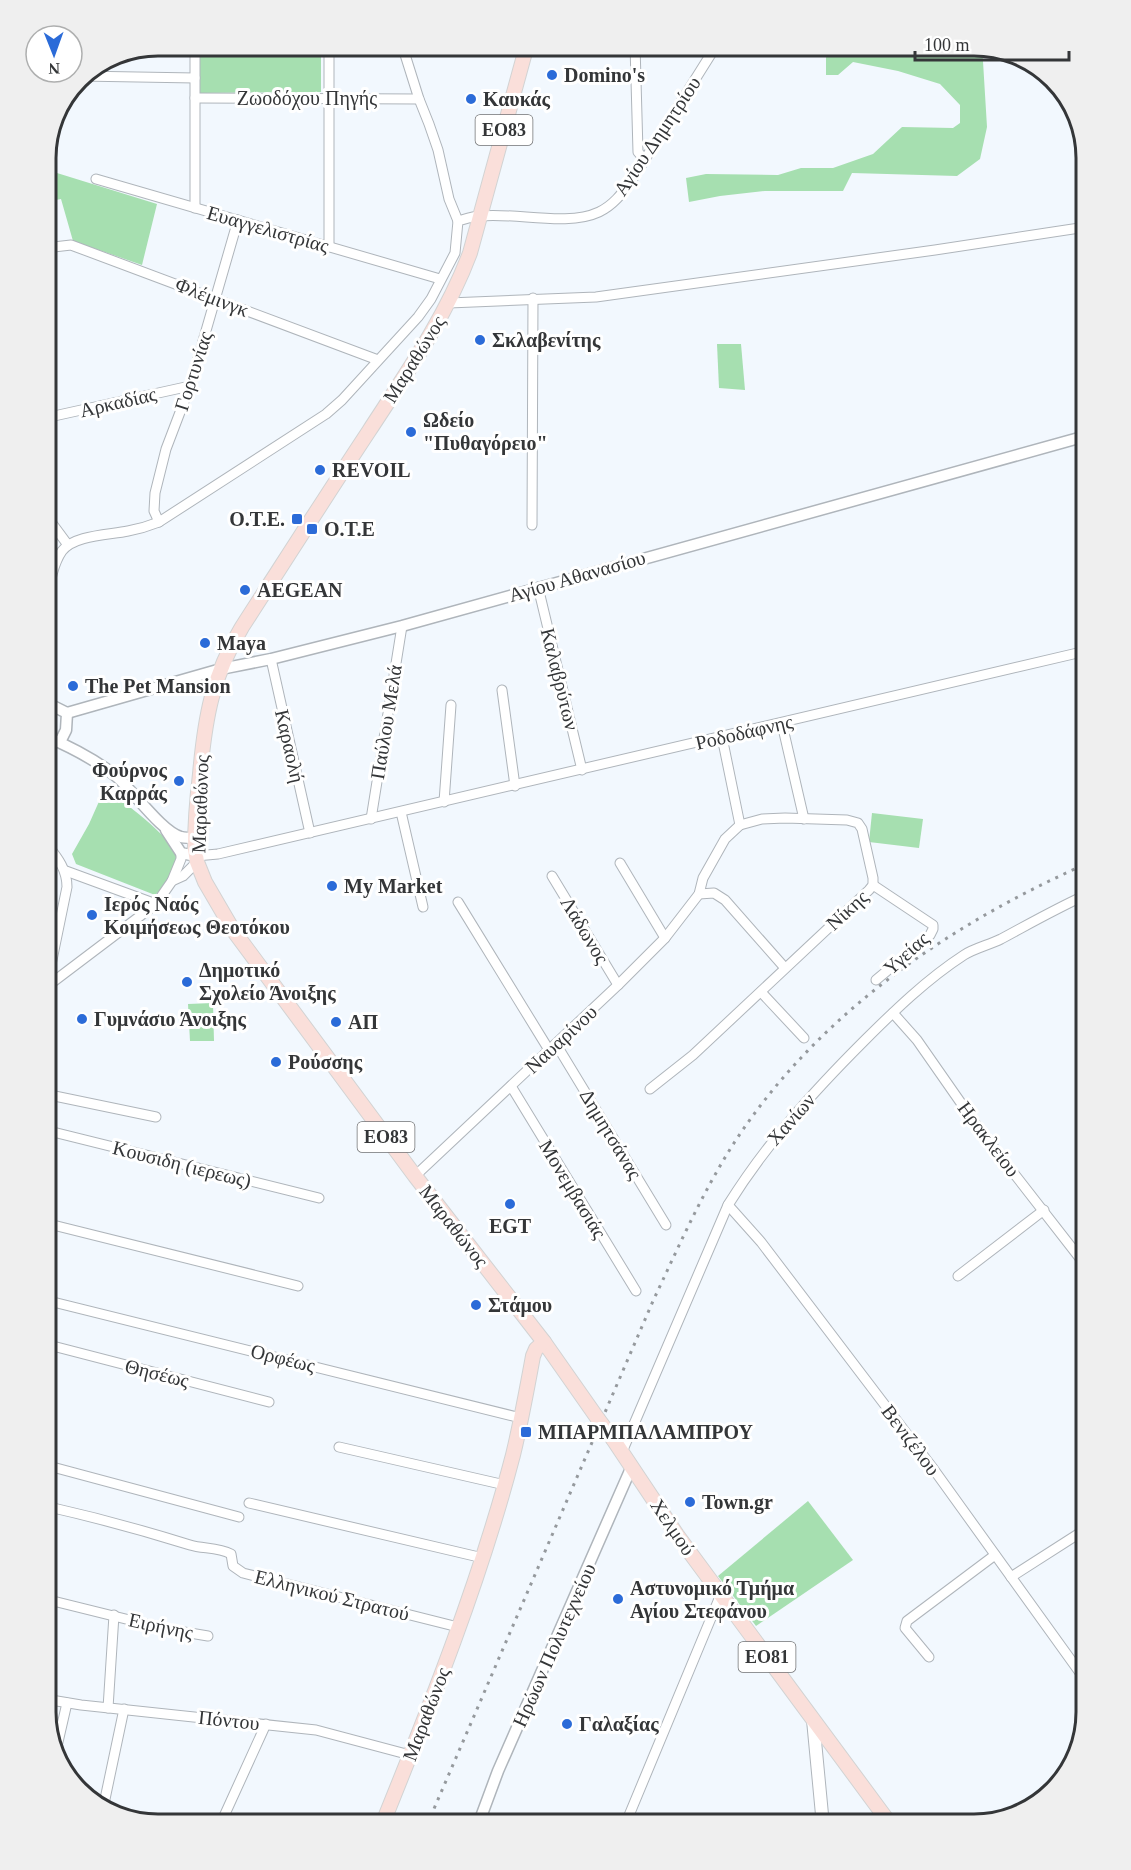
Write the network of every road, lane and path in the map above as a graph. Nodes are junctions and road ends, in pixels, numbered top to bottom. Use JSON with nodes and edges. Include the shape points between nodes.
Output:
{"nodes":[{"id":1,"x":195,"y":56,"type":"edge"},
{"id":2,"x":329,"y":56,"type":"edge"},
{"id":3,"x":405,"y":56,"type":"edge"},
{"id":4,"x":524,"y":56,"type":"edge"},
{"id":5,"x":635,"y":56,"type":"edge"},
{"id":6,"x":710,"y":56,"type":"edge"},
{"id":7,"x":97,"y":76,"type":"edge"},
{"id":8,"x":195,"y":78,"type":"junction"},
{"id":9,"x":195,"y":98,"type":"junction"},
{"id":10,"x":329,"y":98,"type":"junction"},
{"id":11,"x":419,"y":99,"type":"junction"},
{"id":12,"x":644,"y":159,"type":"junction"},
{"id":13,"x":96,"y":179,"type":"dead end"},
{"id":14,"x":195,"y":208,"type":"junction"},
{"id":15,"x":480,"y":216,"type":"junction"},
{"id":16,"x":238,"y":220,"type":"junction"},
{"id":17,"x":458,"y":221,"type":"junction"},
{"id":18,"x":1076,"y":229,"type":"edge"},
{"id":19,"x":56,"y":246,"type":"edge"},
{"id":20,"x":329,"y":247,"type":"junction"},
{"id":21,"x":440,"y":279,"type":"junction"},
{"id":22,"x":216,"y":298,"type":"junction"},
{"id":23,"x":533,"y":298,"type":"junction"},
{"id":24,"x":449,"y":303,"type":"junction"},
{"id":25,"x":378,"y":360,"type":"junction"},
{"id":26,"x":190,"y":386,"type":"junction"},
{"id":27,"x":56,"y":416,"type":"edge"},
{"id":28,"x":1076,"y":439,"type":"edge"},
{"id":29,"x":159,"y":522,"type":"junction"},
{"id":30,"x":532,"y":525,"type":"dead end"},
{"id":31,"x":56,"y":529,"type":"edge"},
{"id":32,"x":68,"y":545,"type":"junction"},
{"id":33,"x":56,"y":564,"type":"edge"},
{"id":34,"x":538,"y":587,"type":"junction"},
{"id":35,"x":402,"y":626,"type":"junction"},
{"id":36,"x":1076,"y":653,"type":"edge"},
{"id":37,"x":271,"y":659,"type":"junction"},
{"id":38,"x":221,"y":669,"type":"junction"},
{"id":39,"x":502,"y":690,"type":"dead end"},
{"id":40,"x":451,"y":705,"type":"dead end"},
{"id":41,"x":56,"y":708,"type":"edge"},
{"id":42,"x":67,"y":713,"type":"junction"},
{"id":43,"x":782,"y":724,"type":"junction"},
{"id":44,"x":722,"y":737,"type":"junction"},
{"id":45,"x":56,"y":740,"type":"edge"},
{"id":46,"x":60,"y":742,"type":"junction"},
{"id":47,"x":582,"y":770,"type":"junction"},
{"id":48,"x":515,"y":786,"type":"junction"},
{"id":49,"x":444,"y":802,"type":"junction"},
{"id":50,"x":401,"y":812,"type":"junction"},
{"id":51,"x":370,"y":819,"type":"junction"},
{"id":52,"x":804,"y":819,"type":"junction"},
{"id":53,"x":163,"y":825,"type":"junction"},
{"id":54,"x":740,"y":825,"type":"junction"},
{"id":55,"x":310,"y":833,"type":"junction"},
{"id":56,"x":195,"y":838,"type":"junction"},
{"id":57,"x":181,"y":853,"type":"junction"},
{"id":58,"x":56,"y":857,"type":"edge"},
{"id":59,"x":197,"y":859,"type":"junction"},
{"id":60,"x":620,"y":863,"type":"dead end"},
{"id":61,"x":66,"y":871,"type":"junction"},
{"id":62,"x":552,"y":876,"type":"dead end"},
{"id":63,"x":172,"y":881,"type":"junction"},
{"id":64,"x":873,"y":885,"type":"junction"},
{"id":65,"x":699,"y":894,"type":"junction"},
{"id":66,"x":1076,"y":901,"type":"edge"},
{"id":67,"x":458,"y":902,"type":"dead end"},
{"id":68,"x":156,"y":904,"type":"junction"},
{"id":69,"x":423,"y":906,"type":"dead end"},
{"id":70,"x":56,"y":938,"type":"edge"},
{"id":71,"x":665,"y":938,"type":"junction"},
{"id":72,"x":785,"y":968,"type":"junction"},
{"id":73,"x":876,"y":980,"type":"dead end"},
{"id":74,"x":56,"y":981,"type":"edge"},
{"id":75,"x":618,"y":985,"type":"junction"},
{"id":76,"x":761,"y":992,"type":"junction"},
{"id":77,"x":893,"y":1013,"type":"junction"},
{"id":78,"x":804,"y":1038,"type":"dead end"},
{"id":79,"x":552,"y":1047,"type":"junction"},
{"id":80,"x":511,"y":1086,"type":"junction"},
{"id":81,"x":650,"y":1089,"type":"dead end"},
{"id":82,"x":56,"y":1096,"type":"edge"},
{"id":83,"x":156,"y":1117,"type":"dead end"},
{"id":84,"x":56,"y":1133,"type":"edge"},
{"id":85,"x":415,"y":1176,"type":"junction"},
{"id":86,"x":319,"y":1198,"type":"dead end"},
{"id":87,"x":728,"y":1205,"type":"junction"},
{"id":88,"x":1044,"y":1210,"type":"junction"},
{"id":89,"x":56,"y":1225,"type":"edge"},
{"id":90,"x":666,"y":1225,"type":"dead end"},
{"id":91,"x":1076,"y":1253,"type":"edge"},
{"id":92,"x":958,"y":1276,"type":"dead end"},
{"id":93,"x":298,"y":1287,"type":"dead end"},
{"id":94,"x":636,"y":1291,"type":"dead end"},
{"id":95,"x":56,"y":1303,"type":"edge"},
{"id":96,"x":544,"y":1342,"type":"junction"},
{"id":97,"x":56,"y":1347,"type":"edge"},
{"id":98,"x":269,"y":1402,"type":"dead end"},
{"id":99,"x":521,"y":1418,"type":"junction"},
{"id":100,"x":339,"y":1447,"type":"dead end"},
{"id":101,"x":622,"y":1452,"type":"junction"},
{"id":102,"x":632,"y":1466,"type":"junction"},
{"id":103,"x":56,"y":1468,"type":"edge"},
{"id":104,"x":505,"y":1485,"type":"junction"},
{"id":105,"x":249,"y":1503,"type":"dead end"},
{"id":106,"x":56,"y":1509,"type":"edge"},
{"id":107,"x":239,"y":1517,"type":"dead end"},
{"id":108,"x":1076,"y":1535,"type":"edge"},
{"id":109,"x":995,"y":1555,"type":"junction"},
{"id":110,"x":483,"y":1558,"type":"junction"},
{"id":111,"x":1011,"y":1577,"type":"junction"},
{"id":112,"x":721,"y":1594,"type":"junction"},
{"id":113,"x":56,"y":1602,"type":"edge"},
{"id":114,"x":114,"y":1615,"type":"junction"},
{"id":115,"x":458,"y":1627,"type":"junction"},
{"id":116,"x":208,"y":1636,"type":"dead end"},
{"id":117,"x":929,"y":1657,"type":"dead end"},
{"id":118,"x":1076,"y":1667,"type":"edge"},
{"id":119,"x":56,"y":1701,"type":"edge"},
{"id":120,"x":67,"y":1703,"type":"junction"},
{"id":121,"x":108,"y":1708,"type":"junction"},
{"id":122,"x":124,"y":1709,"type":"junction"},
{"id":123,"x":813,"y":1720,"type":"junction"},
{"id":124,"x":266,"y":1724,"type":"junction"},
{"id":125,"x":59,"y":1738,"type":"edge"},
{"id":126,"x":410,"y":1755,"type":"junction"},
{"id":127,"x":105,"y":1798,"type":"dead end"},
{"id":128,"x":225,"y":1814,"type":"edge"},
{"id":129,"x":386,"y":1814,"type":"edge"},
{"id":130,"x":482,"y":1814,"type":"edge"},
{"id":131,"x":630,"y":1814,"type":"edge"},
{"id":132,"x":822,"y":1814,"type":"edge"},
{"id":133,"x":883,"y":1814,"type":"edge"}],
"edges":[{"from":1,"to":8,"type":"street"},
{"from":2,"to":10,"type":"street"},
{"from":3,"to":11,"type":"street"},
{"from":4,"to":15,"type":"main road","name":"Μαραθώνος","number":"ΕΟ83"},
{"from":5,"to":12,"type":"street","via":[[638,152]]},
{"from":6,"to":12,"type":"street","name":"Αγίου Δημητρίου"},
{"from":7,"to":8,"type":"street"},
{"from":8,"to":9,"type":"street"},
{"from":9,"to":10,"type":"street","name":"Ζωοδόχου Πηγής"},
{"from":9,"to":14,"type":"street"},
{"from":10,"to":11,"type":"street","name":"Ζωοδόχου Πηγής"},
{"from":10,"to":20,"type":"street"},
{"from":11,"to":17,"type":"street"},
{"from":12,"to":15,"type":"street","name":"Αγίου Δημητρίου","via":[[616,201],[601,212],[564,218]]},
{"from":13,"to":14,"type":"street","name":"Ευαγγελιστρίας"},
{"from":14,"to":16,"type":"street","name":"Ευαγγελιστρίας"},
{"from":15,"to":17,"type":"street","name":"Αγίου Δημητρίου"},
{"from":15,"to":24,"type":"main road","name":"Μαραθώνος","number":"ΕΟ83"},
{"from":16,"to":20,"type":"street","name":"Ευαγγελιστρίας"},
{"from":16,"to":22,"type":"street","name":"Γορτυνίας"},
{"from":17,"to":21,"type":"street","via":[[455,253]]},
{"from":18,"to":23,"type":"street","via":[[608,295]]},
{"from":19,"to":22,"type":"street","name":"Φλέμινγκ","via":[[71,245]]},
{"from":20,"to":21,"type":"street","name":"Ευαγγελιστρίας"},
{"from":21,"to":25,"type":"street","via":[[418,317]]},
{"from":22,"to":25,"type":"street","name":"Φλέμινγκ"},
{"from":22,"to":26,"type":"street","name":"Γορτυνίας"},
{"from":23,"to":24,"type":"street"},
{"from":23,"to":30,"type":"street"},
{"from":24,"to":38,"type":"main road","name":"Μαραθώνος","number":"ΕΟ83","via":[[242,627]]},
{"from":25,"to":29,"type":"street","via":[[326,414]]},
{"from":26,"to":27,"type":"street","name":"Αρκαδίας"},
{"from":26,"to":29,"type":"street","name":"Γορτυνίας","via":[[166,449],[155,493],[154,511]]},
{"from":28,"to":34,"type":"street","name":"Αγίου Αθανασίου"},
{"from":29,"to":32,"type":"street"},
{"from":31,"to":32,"type":"street"},
{"from":32,"to":33,"type":"street"},
{"from":34,"to":35,"type":"street","name":"Αγίου Αθανασίου"},
{"from":34,"to":47,"type":"street","name":"Καλαβρύτων"},
{"from":35,"to":37,"type":"street","name":"Αγίου Αθανασίου"},
{"from":35,"to":51,"type":"street","name":"Παύλου Μελά"},
{"from":36,"to":43,"type":"street","name":"Ροδοδάφνης"},
{"from":37,"to":38,"type":"street","name":"Αγίου Αθανασίου"},
{"from":37,"to":55,"type":"street","name":"Καραολή"},
{"from":38,"to":42,"type":"street","name":"Αγίου Αθανασίου"},
{"from":38,"to":56,"type":"main road","name":"Μαραθώνος","number":"ΕΟ83","via":[[203,736]]},
{"from":39,"to":48,"type":"street"},
{"from":40,"to":49,"type":"street"},
{"from":41,"to":42,"type":"street"},
{"from":42,"to":46,"type":"street"},
{"from":43,"to":44,"type":"street","name":"Ροδοδάφνης"},
{"from":43,"to":52,"type":"street"},
{"from":44,"to":47,"type":"street","name":"Ροδοδάφνης"},
{"from":44,"to":54,"type":"street"},
{"from":45,"to":46,"type":"street"},
{"from":46,"to":53,"type":"street","via":[[117,778]]},
{"from":47,"to":48,"type":"street","name":"Ροδοδάφνης"},
{"from":48,"to":49,"type":"street","name":"Ροδοδάφνης"},
{"from":49,"to":50,"type":"street","name":"Ροδοδάφνης"},
{"from":50,"to":51,"type":"street","name":"Ροδοδάφνης"},
{"from":50,"to":69,"type":"street"},
{"from":51,"to":55,"type":"street","name":"Ροδοδάφνης"},
{"from":52,"to":54,"type":"street","name":"Νίκης","via":[[762,819]]},
{"from":52,"to":64,"type":"street","name":"Νίκης","via":[[858,823],[867,846]]},
{"from":53,"to":56,"type":"street","via":[[181,837]]},
{"from":53,"to":57,"type":"street"},
{"from":54,"to":65,"type":"street","via":[[725,839],[703,878]]},
{"from":55,"to":59,"type":"street","name":"Ροδοδάφνης"},
{"from":56,"to":59,"type":"main road","name":"Μαραθώνος","number":"ΕΟ83"},
{"from":57,"to":59,"type":"street"},
{"from":57,"to":63,"type":"street"},
{"from":58,"to":61,"type":"street"},
{"from":59,"to":63,"type":"street","via":[[183,876]]},
{"from":59,"to":85,"type":"main road","name":"Μαραθώνος","number":"ΕΟ83","via":[[209,891],[233,930]]},
{"from":60,"to":71,"type":"street"},
{"from":61,"to":68,"type":"street"},
{"from":61,"to":70,"type":"street","via":[[67,887]]},
{"from":62,"to":75,"type":"street","name":"Λάδωνος"},
{"from":63,"to":68,"type":"street"},
{"from":64,"to":72,"type":"street","name":"Νίκης"},
{"from":64,"to":73,"type":"street","name":"Υγείας","via":[[933,925],[930,935]]},
{"from":65,"to":71,"type":"street","name":"Ναυαρίνου"},
{"from":65,"to":72,"type":"street","via":[[714,893],[725,900]]},
{"from":66,"to":77,"type":"street","name":"Χανίων","via":[[965,954]]},
{"from":67,"to":79,"type":"street","name":"Δημητσάνας"},
{"from":68,"to":74,"type":"street"},
{"from":71,"to":75,"type":"street","name":"Ναυαρίνου"},
{"from":72,"to":76,"type":"street","name":"Νίκης"},
{"from":75,"to":79,"type":"street","name":"Ναυαρίνου"},
{"from":76,"to":78,"type":"street"},
{"from":76,"to":81,"type":"street","name":"Νίκης","via":[[693,1056]]},
{"from":77,"to":87,"type":"street","name":"Χανίων","via":[[786,1124]]},
{"from":77,"to":88,"type":"street","name":"Ηρακλείου","via":[[918,1040],[977,1126]]},
{"from":79,"to":80,"type":"street","name":"Ναυαρίνου"},
{"from":79,"to":90,"type":"street","name":"Δημητσάνας"},
{"from":80,"to":85,"type":"street","name":"Ναυαρίνου"},
{"from":80,"to":94,"type":"street","name":"Μονεμβασιάς"},
{"from":82,"to":83,"type":"street"},
{"from":84,"to":86,"type":"street","name":"Κουσιδη (ιερεως)"},
{"from":85,"to":96,"type":"main road","name":"Μαραθώνος","number":"ΕΟ83"},
{"from":87,"to":101,"type":"street","name":"Χανίων"},
{"from":87,"to":109,"type":"street","name":"Βενιζέλου","via":[[761,1242]]},
{"from":88,"to":91,"type":"street","name":"Ηρακλείου"},
{"from":88,"to":92,"type":"street"},
{"from":89,"to":93,"type":"street"},
{"from":95,"to":99,"type":"street","name":"Ορφέως"},
{"from":96,"to":99,"type":"main road","name":"Μαραθώνος","via":[[533,1356]]},
{"from":96,"to":101,"type":"main road","name":"Χελμού","number":"ΕΟ81","bridge":true},
{"from":97,"to":98,"type":"street","name":"Θησέως"},
{"from":99,"to":104,"type":"main road","name":"Μαραθώνος"},
{"from":100,"to":104,"type":"street"},
{"from":101,"to":102,"type":"main road","name":"Χελμού","number":"ΕΟ81"},
{"from":102,"to":112,"type":"main road","name":"Χελμού","number":"ΕΟ81"},
{"from":102,"to":130,"type":"street","name":"Ηρώων Πολυτεχνείου"},
{"from":103,"to":107,"type":"street"},
{"from":104,"to":110,"type":"main road","name":"Μαραθώνος"},
{"from":105,"to":110,"type":"street"},
{"from":106,"to":115,"type":"street","name":"Ελληνικού Στρατού","via":[[222,1550],[231,1554],[233,1566],[243,1573]]},
{"from":108,"to":111,"type":"street"},
{"from":109,"to":111,"type":"street","name":"Βενιζέλου"},
{"from":109,"to":117,"type":"street","via":[[907,1621],[905,1628]]},
{"from":110,"to":115,"type":"main road","name":"Μαραθώνος"},
{"from":111,"to":118,"type":"street","name":"Βενιζέλου"},
{"from":112,"to":123,"type":"main road","name":"Χελμού","number":"ΕΟ81"},
{"from":112,"to":131,"type":"street"},
{"from":113,"to":114,"type":"street","name":"Ειρήνης"},
{"from":114,"to":116,"type":"street","name":"Ειρήνης"},
{"from":114,"to":121,"type":"street","name":"Ειρήνης"},
{"from":115,"to":126,"type":"main road","name":"Μαραθώνος"},
{"from":119,"to":120,"type":"street","name":"Πόντου"},
{"from":120,"to":121,"type":"street","name":"Πόντου"},
{"from":120,"to":125,"type":"street"},
{"from":121,"to":122,"type":"street","name":"Πόντου"},
{"from":122,"to":124,"type":"street","name":"Πόντου"},
{"from":122,"to":127,"type":"street"},
{"from":123,"to":132,"type":"main road"},
{"from":123,"to":133,"type":"main road","name":"Χελμού"},
{"from":124,"to":126,"type":"street","name":"Πόντου","via":[[316,1730]]},
{"from":124,"to":128,"type":"street"},
{"from":126,"to":129,"type":"main road","name":"Μαραθώνος"}]}
